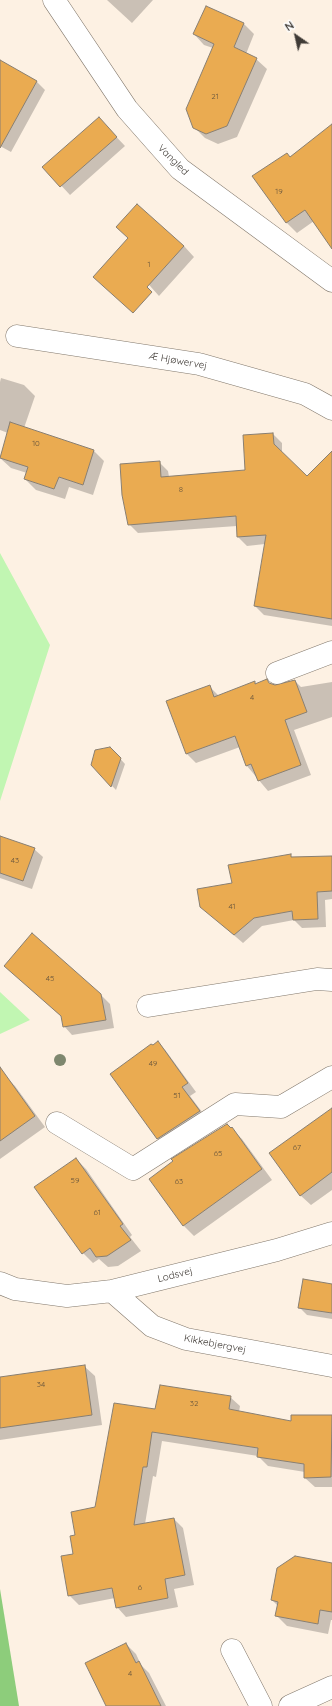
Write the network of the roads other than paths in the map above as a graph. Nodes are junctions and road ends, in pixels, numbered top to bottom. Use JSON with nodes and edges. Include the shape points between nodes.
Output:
{"nodes":[{"id":1,"x":54,"y":0,"type":"edge"},
{"id":2,"x":332,"y":281,"type":"edge"},
{"id":3,"x":17,"y":336,"type":"dead end"},
{"id":4,"x":332,"y":409,"type":"edge"},
{"id":5,"x":332,"y":652,"type":"edge"},
{"id":6,"x":277,"y":673,"type":"dead end"},
{"id":7,"x":332,"y":980,"type":"edge"},
{"id":8,"x":148,"y":1006,"type":"dead end"},
{"id":9,"x":332,"y":1077,"type":"edge"},
{"id":10,"x":57,"y":1122,"type":"dead end"},
{"id":11,"x":332,"y":1233,"type":"edge"},
{"id":12,"x":7,"y":1286,"type":"edge"},
{"id":13,"x":112,"y":1291,"type":"junction"},
{"id":14,"x":332,"y":1366,"type":"edge"},
{"id":15,"x":232,"y":1650,"type":"dead end"},
{"id":16,"x":332,"y":1686,"type":"edge"},
{"id":17,"x":260,"y":1706,"type":"edge"},
{"id":18,"x":290,"y":1706,"type":"edge"}],
"edges":[{"from":1,"to":2,"type":"street","name":"Vangled","via":[[127,109],[180,169]]},
{"from":3,"to":4,"type":"street","name":"Æ Hjøwervej","via":[[200,364],[305,394]]},
{"from":5,"to":6,"type":"street"},
{"from":7,"to":8,"type":"street","via":[[317,979]]},
{"from":9,"to":10,"type":"street","via":[[281,1107],[235,1104],[133,1169]]},
{"from":11,"to":13,"type":"street","name":"Lodsvej","via":[[277,1250]]},
{"from":12,"to":13,"type":"street","name":"Lodsvej","via":[[67,1296]]},
{"from":13,"to":14,"type":"street","name":"Kikkebjergvej","via":[[152,1326],[186,1339]]},
{"from":15,"to":17,"type":"street"},
{"from":16,"to":18,"type":"street"}]}
